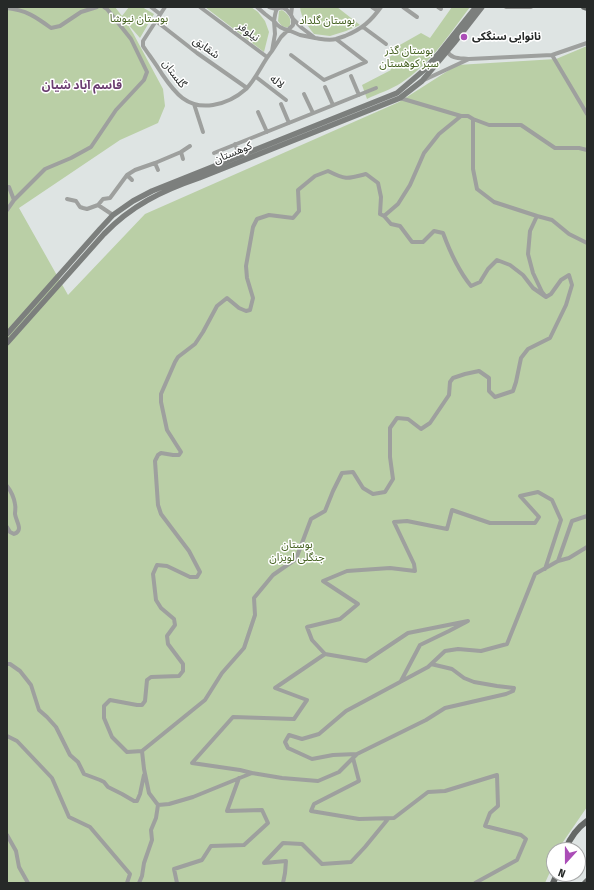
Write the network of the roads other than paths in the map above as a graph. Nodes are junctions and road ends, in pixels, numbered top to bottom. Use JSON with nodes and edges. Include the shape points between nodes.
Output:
{"nodes":[{"id":1,"x":97,"y":7,"type":"edge"},
{"id":2,"x":104,"y":7,"type":"edge"},
{"id":3,"x":150,"y":7,"type":"edge"},
{"id":4,"x":165,"y":7,"type":"edge"},
{"id":5,"x":200,"y":7,"type":"edge"},
{"id":6,"x":257,"y":7,"type":"edge"},
{"id":7,"x":269,"y":7,"type":"edge"},
{"id":8,"x":292,"y":7,"type":"edge"},
{"id":9,"x":372,"y":7,"type":"edge"},
{"id":10,"x":381,"y":7,"type":"edge"},
{"id":11,"x":403,"y":7,"type":"edge"},
{"id":12,"x":476,"y":7,"type":"edge"},
{"id":13,"x":482,"y":7,"type":"edge"},
{"id":14,"x":506,"y":7,"type":"edge"},
{"id":15,"x":531,"y":7,"type":"edge"},
{"id":16,"x":584,"y":7,"type":"edge"},
{"id":17,"x":7,"y":8,"type":"edge"},
{"id":18,"x":277,"y":8,"type":"edge"},
{"id":19,"x":587,"y":8,"type":"edge"},
{"id":20,"x":378,"y":11,"type":"junction"},
{"id":21,"x":160,"y":14,"type":"junction"},
{"id":22,"x":291,"y":15,"type":"junction"},
{"id":23,"x":417,"y":17,"type":"dead end"},
{"id":24,"x":293,"y":20,"type":"junction"},
{"id":25,"x":156,"y":21,"type":"junction"},
{"id":26,"x":274,"y":21,"type":"junction"},
{"id":27,"x":363,"y":27,"type":"junction"},
{"id":28,"x":288,"y":30,"type":"junction"},
{"id":29,"x":315,"y":38,"type":"junction"},
{"id":30,"x":336,"y":39,"type":"junction"},
{"id":31,"x":587,"y":43,"type":"edge"},
{"id":32,"x":386,"y":44,"type":"dead end"},
{"id":33,"x":272,"y":51,"type":"junction"},
{"id":34,"x":447,"y":51,"type":"junction"},
{"id":35,"x":291,"y":55,"type":"dead end"},
{"id":36,"x":552,"y":55,"type":"junction"},
{"id":37,"x":267,"y":57,"type":"junction"},
{"id":38,"x":469,"y":59,"type":"junction"},
{"id":39,"x":351,"y":76,"type":"dead end"},
{"id":40,"x":256,"y":77,"type":"junction"},
{"id":41,"x":422,"y":81,"type":"junction"},
{"id":42,"x":325,"y":87,"type":"dead end"},
{"id":43,"x":247,"y":88,"type":"junction"},
{"id":44,"x":376,"y":88,"type":"dead end"},
{"id":45,"x":304,"y":94,"type":"dead end"},
{"id":46,"x":358,"y":95,"type":"junction"},
{"id":47,"x":400,"y":98,"type":"junction"},
{"id":48,"x":286,"y":100,"type":"dead end"},
{"id":49,"x":194,"y":104,"type":"junction"},
{"id":50,"x":281,"y":104,"type":"dead end"},
{"id":51,"x":333,"y":105,"type":"junction"},
{"id":52,"x":258,"y":112,"type":"dead end"},
{"id":53,"x":313,"y":113,"type":"junction"},
{"id":54,"x":587,"y":114,"type":"edge"},
{"id":55,"x":461,"y":116,"type":"junction"},
{"id":56,"x":473,"y":119,"type":"junction"},
{"id":57,"x":289,"y":123,"type":"junction"},
{"id":58,"x":203,"y":132,"type":"dead end"},
{"id":59,"x":267,"y":132,"type":"junction"},
{"id":60,"x":235,"y":144,"type":"junction"},
{"id":61,"x":190,"y":146,"type":"dead end"},
{"id":62,"x":587,"y":150,"type":"edge"},
{"id":63,"x":181,"y":152,"type":"junction"},
{"id":64,"x":214,"y":153,"type":"dead end"},
{"id":65,"x":240,"y":156,"type":"junction"},
{"id":66,"x":183,"y":159,"type":"dead end"},
{"id":67,"x":155,"y":163,"type":"junction"},
{"id":68,"x":158,"y":170,"type":"dead end"},
{"id":69,"x":127,"y":175,"type":"junction"},
{"id":70,"x":132,"y":180,"type":"dead end"},
{"id":71,"x":7,"y":187,"type":"edge"},
{"id":72,"x":67,"y":199,"type":"dead end"},
{"id":73,"x":14,"y":200,"type":"junction"},
{"id":74,"x":98,"y":205,"type":"junction"},
{"id":75,"x":7,"y":210,"type":"edge"},
{"id":76,"x":113,"y":215,"type":"junction"},
{"id":77,"x":384,"y":216,"type":"junction"},
{"id":78,"x":537,"y":216,"type":"junction"},
{"id":79,"x":587,"y":243,"type":"edge"},
{"id":80,"x":546,"y":297,"type":"junction"},
{"id":81,"x":42,"y":299,"type":"junction"},
{"id":82,"x":7,"y":334,"type":"edge"},
{"id":83,"x":7,"y":343,"type":"edge"},
{"id":84,"x":7,"y":486,"type":"edge"},
{"id":85,"x":587,"y":516,"type":"edge"},
{"id":86,"x":7,"y":527,"type":"edge"},
{"id":87,"x":587,"y":548,"type":"edge"},
{"id":88,"x":558,"y":561,"type":"junction"},
{"id":89,"x":545,"y":569,"type":"junction"},
{"id":90,"x":325,"y":654,"type":"junction"},
{"id":91,"x":7,"y":664,"type":"edge"},
{"id":92,"x":430,"y":664,"type":"junction"},
{"id":93,"x":401,"y":681,"type":"junction"},
{"id":94,"x":7,"y":736,"type":"edge"},
{"id":95,"x":142,"y":751,"type":"junction"},
{"id":96,"x":355,"y":756,"type":"junction"},
{"id":97,"x":144,"y":772,"type":"junction"},
{"id":98,"x":252,"y":773,"type":"junction"},
{"id":99,"x":238,"y":778,"type":"junction"},
{"id":100,"x":158,"y":805,"type":"junction"},
{"id":101,"x":388,"y":819,"type":"junction"},
{"id":102,"x":586,"y":821,"type":"edge"},
{"id":103,"x":7,"y":835,"type":"edge"},
{"id":104,"x":569,"y":842,"type":"edge"},
{"id":105,"x":28,"y":883,"type":"edge"},
{"id":106,"x":127,"y":883,"type":"edge"},
{"id":107,"x":139,"y":883,"type":"edge"},
{"id":108,"x":177,"y":883,"type":"edge"},
{"id":109,"x":283,"y":883,"type":"edge"},
{"id":110,"x":475,"y":883,"type":"edge"}],
"edges":[{"from":1,"to":17,"type":"street","via":[[51,28],[28,13]]},
{"from":2,"to":73,"type":"street","via":[[131,39],[147,72],[144,80],[116,110],[91,147],[45,169]]},
{"from":3,"to":21,"type":"street"},
{"from":4,"to":21,"type":"street"},
{"from":5,"to":37,"type":"street","name":"نیلوفر"},
{"from":6,"to":26,"type":"street"},
{"from":7,"to":18,"type":"street"},
{"from":8,"to":22,"type":"street"},
{"from":9,"to":20,"type":"street"},
{"from":10,"to":20,"type":"street"},
{"from":11,"to":23,"type":"street"},
{"from":12,"to":65,"type":"main road","name":"کوهستان","via":[[424,70],[397,93]]},
{"from":13,"to":34,"type":"main road","name":"کوهستان"},
{"from":14,"to":15,"type":"street"},
{"from":16,"to":19,"type":"main road"},
{"from":18,"to":22,"type":"street","via":[[287,10]]},
{"from":18,"to":26,"type":"street"},
{"from":20,"to":27,"type":"street"},
{"from":21,"to":25,"type":"street"},
{"from":22,"to":24,"type":"street"},
{"from":24,"to":28,"type":"street","via":[[293,25]]},
{"from":24,"to":29,"type":"street"},
{"from":25,"to":43,"type":"street","name":"شقایق"},
{"from":25,"to":49,"type":"street","name":"گلستان","via":[[142,43],[143,46],[177,94]]},
{"from":26,"to":28,"type":"street","via":[[278,26]]},
{"from":26,"to":33,"type":"street"},
{"from":27,"to":30,"type":"street"},
{"from":27,"to":32,"type":"street"},
{"from":28,"to":29,"type":"street"},
{"from":28,"to":33,"type":"street","name":"گلستان"},
{"from":29,"to":30,"type":"street"},
{"from":30,"to":35,"type":"street","via":[[366,62],[324,80]]},
{"from":31,"to":36,"type":"street"},
{"from":33,"to":37,"type":"street","name":"گلستان"},
{"from":34,"to":38,"type":"street","via":[[454,57]]},
{"from":34,"to":41,"type":"main road","name":"کوهستان"},
{"from":36,"to":38,"type":"street"},
{"from":36,"to":54,"type":"street"},
{"from":37,"to":40,"type":"street","name":"گلستان"},
{"from":38,"to":41,"type":"street"},
{"from":39,"to":46,"type":"street"},
{"from":40,"to":43,"type":"street","name":"گلستان"},
{"from":40,"to":48,"type":"street","name":"لاله"},
{"from":41,"to":47,"type":"main road","name":"کوهستان"},
{"from":42,"to":51,"type":"street"},
{"from":43,"to":49,"type":"street","name":"گلستان","via":[[222,103],[209,106]]},
{"from":44,"to":46,"type":"street"},
{"from":45,"to":53,"type":"street"},
{"from":46,"to":51,"type":"street"},
{"from":47,"to":55,"type":"street"},
{"from":47,"to":81,"type":"main road","name":"کوهستان","via":[[180,184],[148,200],[126,213],[114,224]]},
{"from":49,"to":58,"type":"street"},
{"from":50,"to":57,"type":"street"},
{"from":51,"to":53,"type":"street"},
{"from":52,"to":59,"type":"street"},
{"from":53,"to":57,"type":"street"},
{"from":55,"to":56,"type":"street"},
{"from":55,"to":77,"type":"street","via":[[439,134],[424,153],[410,185],[398,204]]},
{"from":56,"to":62,"type":"street","via":[[489,125],[521,125],[555,148]]},
{"from":56,"to":78,"type":"street","via":[[473,169],[477,189],[494,202]]},
{"from":57,"to":59,"type":"street"},
{"from":59,"to":60,"type":"street"},
{"from":60,"to":64,"type":"street"},
{"from":60,"to":65,"type":"street"},
{"from":61,"to":63,"type":"street"},
{"from":63,"to":66,"type":"street"},
{"from":63,"to":67,"type":"street"},
{"from":65,"to":76,"type":"main road","name":"کوهستان","via":[[152,191]]},
{"from":67,"to":68,"type":"street"},
{"from":67,"to":69,"type":"street"},
{"from":69,"to":70,"type":"street"},
{"from":69,"to":74,"type":"street","via":[[110,198],[103,199]]},
{"from":71,"to":73,"type":"street"},
{"from":72,"to":74,"type":"street","via":[[76,201],[83,208]]},
{"from":73,"to":75,"type":"street"},
{"from":74,"to":76,"type":"street"},
{"from":76,"to":81,"type":"main road","name":"کوهستان"},
{"from":77,"to":80,"type":"street","via":[[391,224],[400,226],[412,242],[423,242],[434,231],[443,233],[462,275],[471,286],[480,282],[497,260],[510,264],[533,288]]},
{"from":77,"to":95,"type":"street","via":[[380,214],[381,197],[378,183],[366,174],[342,178],[328,171],[315,176],[298,190],[299,211],[294,218],[269,215],[257,219],[253,227],[246,266],[253,298],[250,310],[239,308],[227,298],[217,306],[195,344],[175,362],[161,394],[161,402],[167,430],[182,452],[179,455],[158,455],[155,462],[158,505],[161,514],[189,551],[200,572],[197,578],[190,577],[167,566],[157,565],[153,574],[156,600],[174,619],[175,625],[167,636],[168,644],[183,664],[183,671],[179,676],[151,677],[147,680],[145,701],[142,705],[110,700],[104,706],[104,718],[112,737],[127,752]]},
{"from":78,"to":79,"type":"street","via":[[552,220],[569,234]]},
{"from":78,"to":80,"type":"street","via":[[530,231],[528,254],[533,274]]},
{"from":80,"to":95,"type":"street","via":[[569,275],[572,285],[566,305],[550,338],[528,349],[521,358],[513,391],[495,398],[490,391],[489,378],[479,371],[465,374],[453,378],[450,382],[449,396],[430,423],[421,429],[408,419],[396,418],[390,428],[393,479],[386,492],[373,494],[363,488],[353,472],[342,473],[325,511],[311,519],[296,559],[273,575],[254,598],[255,615],[244,648],[222,673],[205,700]]},
{"from":81,"to":82,"type":"main road","name":"کوهستان"},
{"from":81,"to":83,"type":"main road","name":"کوهستان"},
{"from":84,"to":86,"type":"street","via":[[15,503],[15,516],[19,527],[16,534],[10,532]]},
{"from":85,"to":88,"type":"street","via":[[572,521]]},
{"from":87,"to":88,"type":"street"},
{"from":88,"to":89,"type":"street"},
{"from":89,"to":90,"type":"street","via":[[561,520],[552,500],[538,492],[520,496],[539,517],[535,523],[490,523],[452,510],[447,529],[394,522],[414,564],[414,571],[390,568],[347,571],[323,582],[358,604],[340,619],[307,627],[312,640]]},
{"from":89,"to":92,"type":"street","via":[[535,574],[507,644],[481,651],[458,649],[445,652]]},
{"from":90,"to":93,"type":"street","via":[[366,661],[408,633],[468,621],[420,645]]},
{"from":90,"to":98,"type":"street","via":[[275,688],[307,700],[294,719],[233,718],[192,763]]},
{"from":91,"to":97,"type":"street","via":[[20,671],[31,685],[39,710],[56,727],[70,755],[78,762],[84,774],[104,782],[108,787],[134,801],[140,794]]},
{"from":92,"to":93,"type":"street"},
{"from":92,"to":96,"type":"street","via":[[452,669],[474,682],[514,688],[506,694],[445,708]]},
{"from":93,"to":96,"type":"street","via":[[346,711],[319,734],[302,739],[289,735],[284,742],[288,748],[312,760],[333,755]]},
{"from":94,"to":106,"type":"street","via":[[17,741],[52,778],[69,816],[90,827],[130,874]]},
{"from":95,"to":97,"type":"street"},
{"from":96,"to":98,"type":"street","via":[[339,772],[318,781]]},
{"from":96,"to":101,"type":"street","via":[[359,781],[314,804],[310,811],[359,819]]},
{"from":97,"to":100,"type":"street","via":[[149,793]]},
{"from":98,"to":99,"type":"street"},
{"from":99,"to":100,"type":"street","via":[[193,797]]},
{"from":99,"to":108,"type":"street","via":[[227,811],[262,810],[268,823],[244,845],[211,846],[202,860],[174,869]]},
{"from":100,"to":107,"type":"street","via":[[151,830],[152,840]]},
{"from":101,"to":109,"type":"street","via":[[351,862],[322,864],[302,844],[282,843],[264,863],[286,861]]},
{"from":101,"to":110,"type":"street","via":[[394,818],[428,792],[445,791],[497,775],[498,806],[490,813],[485,826],[526,839],[517,860]]},
{"from":102,"to":104,"type":"main road"},
{"from":103,"to":105,"type":"street"}]}
